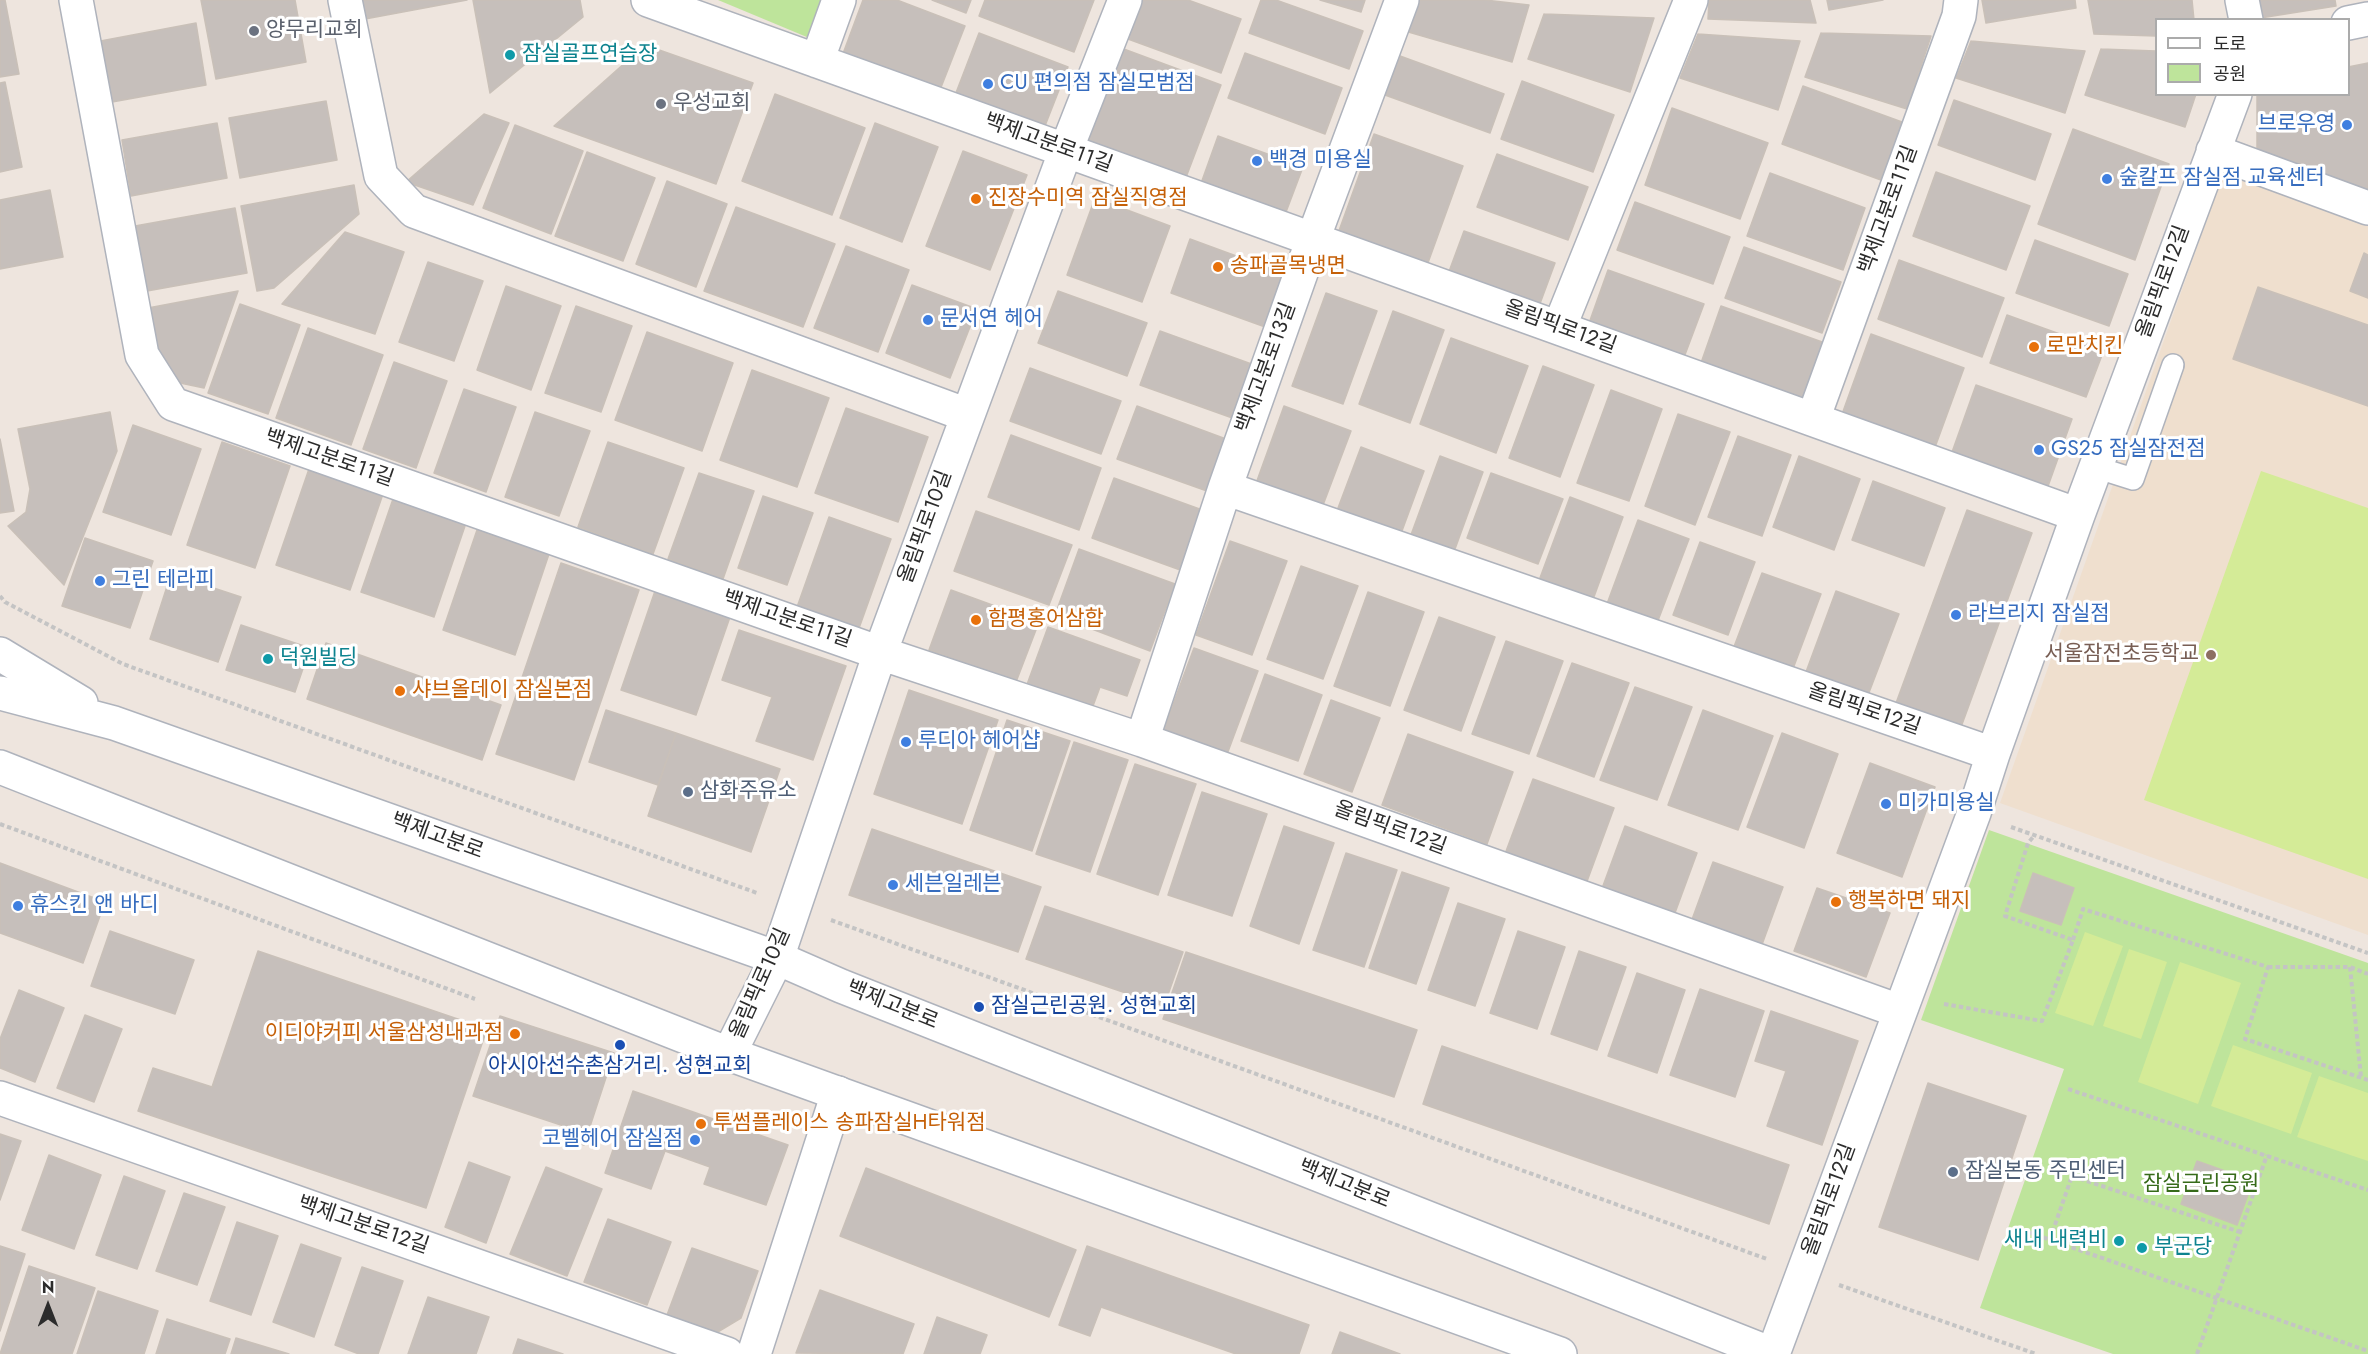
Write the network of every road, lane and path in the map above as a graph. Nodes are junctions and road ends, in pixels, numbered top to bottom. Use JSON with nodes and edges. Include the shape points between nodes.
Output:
{"nodes":[{"id":1,"x":76,"y":0,"type":"edge"},
{"id":2,"x":345,"y":0,"type":"edge"},
{"id":3,"x":648,"y":0,"type":"edge"},
{"id":4,"x":839,"y":0,"type":"edge"},
{"id":5,"x":1125,"y":0,"type":"edge"},
{"id":6,"x":1402,"y":0,"type":"edge"},
{"id":7,"x":1691,"y":0,"type":"edge"},
{"id":8,"x":1961,"y":0,"type":"edge"},
{"id":9,"x":2242,"y":0,"type":"edge"},
{"id":10,"x":2246,"y":18,"type":"edge"},
{"id":11,"x":2368,"y":19,"type":"edge"},
{"id":12,"x":2350,"y":23,"type":"edge"},
{"id":13,"x":817,"y":61,"type":"junction"},
{"id":14,"x":2234,"y":96,"type":"edge"},
{"id":15,"x":1066,"y":150,"type":"junction"},
{"id":16,"x":2213,"y":151,"type":"junction"},
{"id":17,"x":2368,"y":208,"type":"edge"},
{"id":18,"x":1313,"y":239,"type":"junction"},
{"id":19,"x":1559,"y":328,"type":"junction"},
{"id":20,"x":2173,"y":365,"type":"dead end"},
{"id":21,"x":967,"y":415,"type":"junction"},
{"id":22,"x":1813,"y":419,"type":"junction"},
{"id":23,"x":2096,"y":467,"type":"junction"},
{"id":24,"x":1225,"y":488,"type":"junction"},
{"id":25,"x":2078,"y":514,"type":"junction"},
{"id":26,"x":0,"y":596,"type":"edge"},
{"id":27,"x":880,"y":653,"type":"junction"},
{"id":28,"x":0,"y":654,"type":"edge"},
{"id":29,"x":0,"y":693,"type":"edge"},
{"id":30,"x":114,"y":723,"type":"junction"},
{"id":31,"x":1142,"y":740,"type":"junction"},
{"id":32,"x":1993,"y":754,"type":"junction"},
{"id":33,"x":0,"y":767,"type":"edge"},
{"id":34,"x":1974,"y":813,"type":"junction"},
{"id":35,"x":2034,"y":836,"type":"junction"},
{"id":36,"x":794,"y":907,"type":"junction"},
{"id":37,"x":2073,"y":940,"type":"junction"},
{"id":38,"x":2368,"y":953,"type":"edge"},
{"id":39,"x":777,"y":958,"type":"junction"},
{"id":40,"x":2268,"y":967,"type":"junction"},
{"id":41,"x":2350,"y":968,"type":"junction"},
{"id":42,"x":2368,"y":974,"type":"edge"},
{"id":43,"x":1902,"y":1003,"type":"junction"},
{"id":44,"x":729,"y":1054,"type":"junction"},
{"id":45,"x":2361,"y":1078,"type":"junction"},
{"id":46,"x":2368,"y":1080,"type":"edge"},
{"id":47,"x":2068,"y":1089,"type":"dead end"},
{"id":48,"x":838,"y":1093,"type":"junction"},
{"id":49,"x":0,"y":1098,"type":"edge"},
{"id":50,"x":2267,"y":1155,"type":"junction"},
{"id":51,"x":2368,"y":1190,"type":"edge"},
{"id":52,"x":2022,"y":1230,"type":"dead end"},
{"id":53,"x":2240,"y":1232,"type":"junction"},
{"id":54,"x":2050,"y":1239,"type":"junction"},
{"id":55,"x":1803,"y":1272,"type":"junction"},
{"id":56,"x":2217,"y":1298,"type":"junction"},
{"id":57,"x":2368,"y":1351,"type":"edge"},
{"id":58,"x":727,"y":1354,"type":"edge"},
{"id":59,"x":754,"y":1354,"type":"edge"},
{"id":60,"x":1560,"y":1354,"type":"edge"},
{"id":61,"x":1772,"y":1354,"type":"edge"},
{"id":62,"x":2036,"y":1354,"type":"edge"},
{"id":63,"x":2197,"y":1354,"type":"edge"}],
"edges":[{"from":1,"to":27,"type":"street","name":"백제고분로11길","via":[[142,355],[173,404]]},
{"from":2,"to":21,"type":"street","via":[[381,176],[414,211]]},
{"from":3,"to":13,"type":"street","name":"백제고분로11길"},
{"from":4,"to":13,"type":"street"},
{"from":5,"to":15,"type":"street","name":"올림픽로10길"},
{"from":6,"to":18,"type":"street","name":"백제고분로13길"},
{"from":7,"to":19,"type":"street"},
{"from":8,"to":22,"type":"street","name":"백제고분로11길","via":[[1959,16]]},
{"from":9,"to":10,"type":"street"},
{"from":11,"to":12,"type":"street"},
{"from":13,"to":15,"type":"street","name":"백제고분로11길"},
{"from":14,"to":16,"type":"street","name":"올림픽로12길"},
{"from":15,"to":18,"type":"street","name":"백제고분로11길"},
{"from":15,"to":21,"type":"street","name":"올림픽로10길"},
{"from":16,"to":17,"type":"street"},
{"from":16,"to":23,"type":"street","name":"올림픽로12길"},
{"from":18,"to":19,"type":"street","name":"올림픽로12길"},
{"from":18,"to":24,"type":"street","name":"백제고분로13길"},
{"from":19,"to":22,"type":"street","name":"올림픽로12길"},
{"from":20,"to":23,"type":"lane","via":[[2133,478]]},
{"from":21,"to":27,"type":"street","name":"올림픽로10길"},
{"from":22,"to":25,"type":"street","name":"올림픽로12길"},
{"from":23,"to":25,"type":"street","name":"올림픽로12길"},
{"from":24,"to":31,"type":"street","name":"백제고분로13길"},
{"from":24,"to":32,"type":"street","name":"올림픽로12길"},
{"from":25,"to":32,"type":"street","name":"올림픽로12길"},
{"from":26,"to":36,"type":"path","via":[[4,602],[123,664]]},
{"from":27,"to":31,"type":"street","name":"올림픽로12길"},
{"from":27,"to":36,"type":"street","name":"올림픽로10길"},
{"from":28,"to":30,"type":"street"},
{"from":29,"to":30,"type":"street","name":"백제고분로"},
{"from":30,"to":39,"type":"street","name":"백제고분로"},
{"from":31,"to":43,"type":"street","name":"올림픽로12길"},
{"from":32,"to":34,"type":"street","name":"올림픽로12길"},
{"from":33,"to":44,"type":"street"},
{"from":34,"to":35,"type":"path"},
{"from":34,"to":43,"type":"street","name":"올림픽로12길"},
{"from":35,"to":37,"type":"path","via":[[2028,843],[2005,916]]},
{"from":35,"to":38,"type":"path"},
{"from":36,"to":39,"type":"street","name":"올림픽로10길"},
{"from":36,"to":55,"type":"path"},
{"from":37,"to":40,"type":"path","via":[[2083,909]]},
{"from":37,"to":43,"type":"path","via":[[2042,1021]]},
{"from":39,"to":44,"type":"street","name":"올림픽로10길"},
{"from":39,"to":61,"type":"street","name":"백제고분로"},
{"from":40,"to":41,"type":"path"},
{"from":40,"to":45,"type":"path","via":[[2245,1039]]},
{"from":41,"to":42,"type":"path"},
{"from":41,"to":45,"type":"path"},
{"from":43,"to":55,"type":"street","name":"올림픽로12길"},
{"from":44,"to":48,"type":"street"},
{"from":45,"to":46,"type":"path"},
{"from":47,"to":50,"type":"path"},
{"from":48,"to":59,"type":"street"},
{"from":48,"to":60,"type":"street"},
{"from":49,"to":58,"type":"street","name":"백제고분로12길"},
{"from":50,"to":51,"type":"path"},
{"from":50,"to":53,"type":"path"},
{"from":52,"to":54,"type":"path"},
{"from":53,"to":54,"type":"path","via":[[2072,1176]]},
{"from":53,"to":56,"type":"path"},
{"from":54,"to":56,"type":"path"},
{"from":55,"to":61,"type":"street","name":"올림픽로12길"},
{"from":55,"to":62,"type":"path"},
{"from":56,"to":57,"type":"path"},
{"from":56,"to":63,"type":"path"}]}
